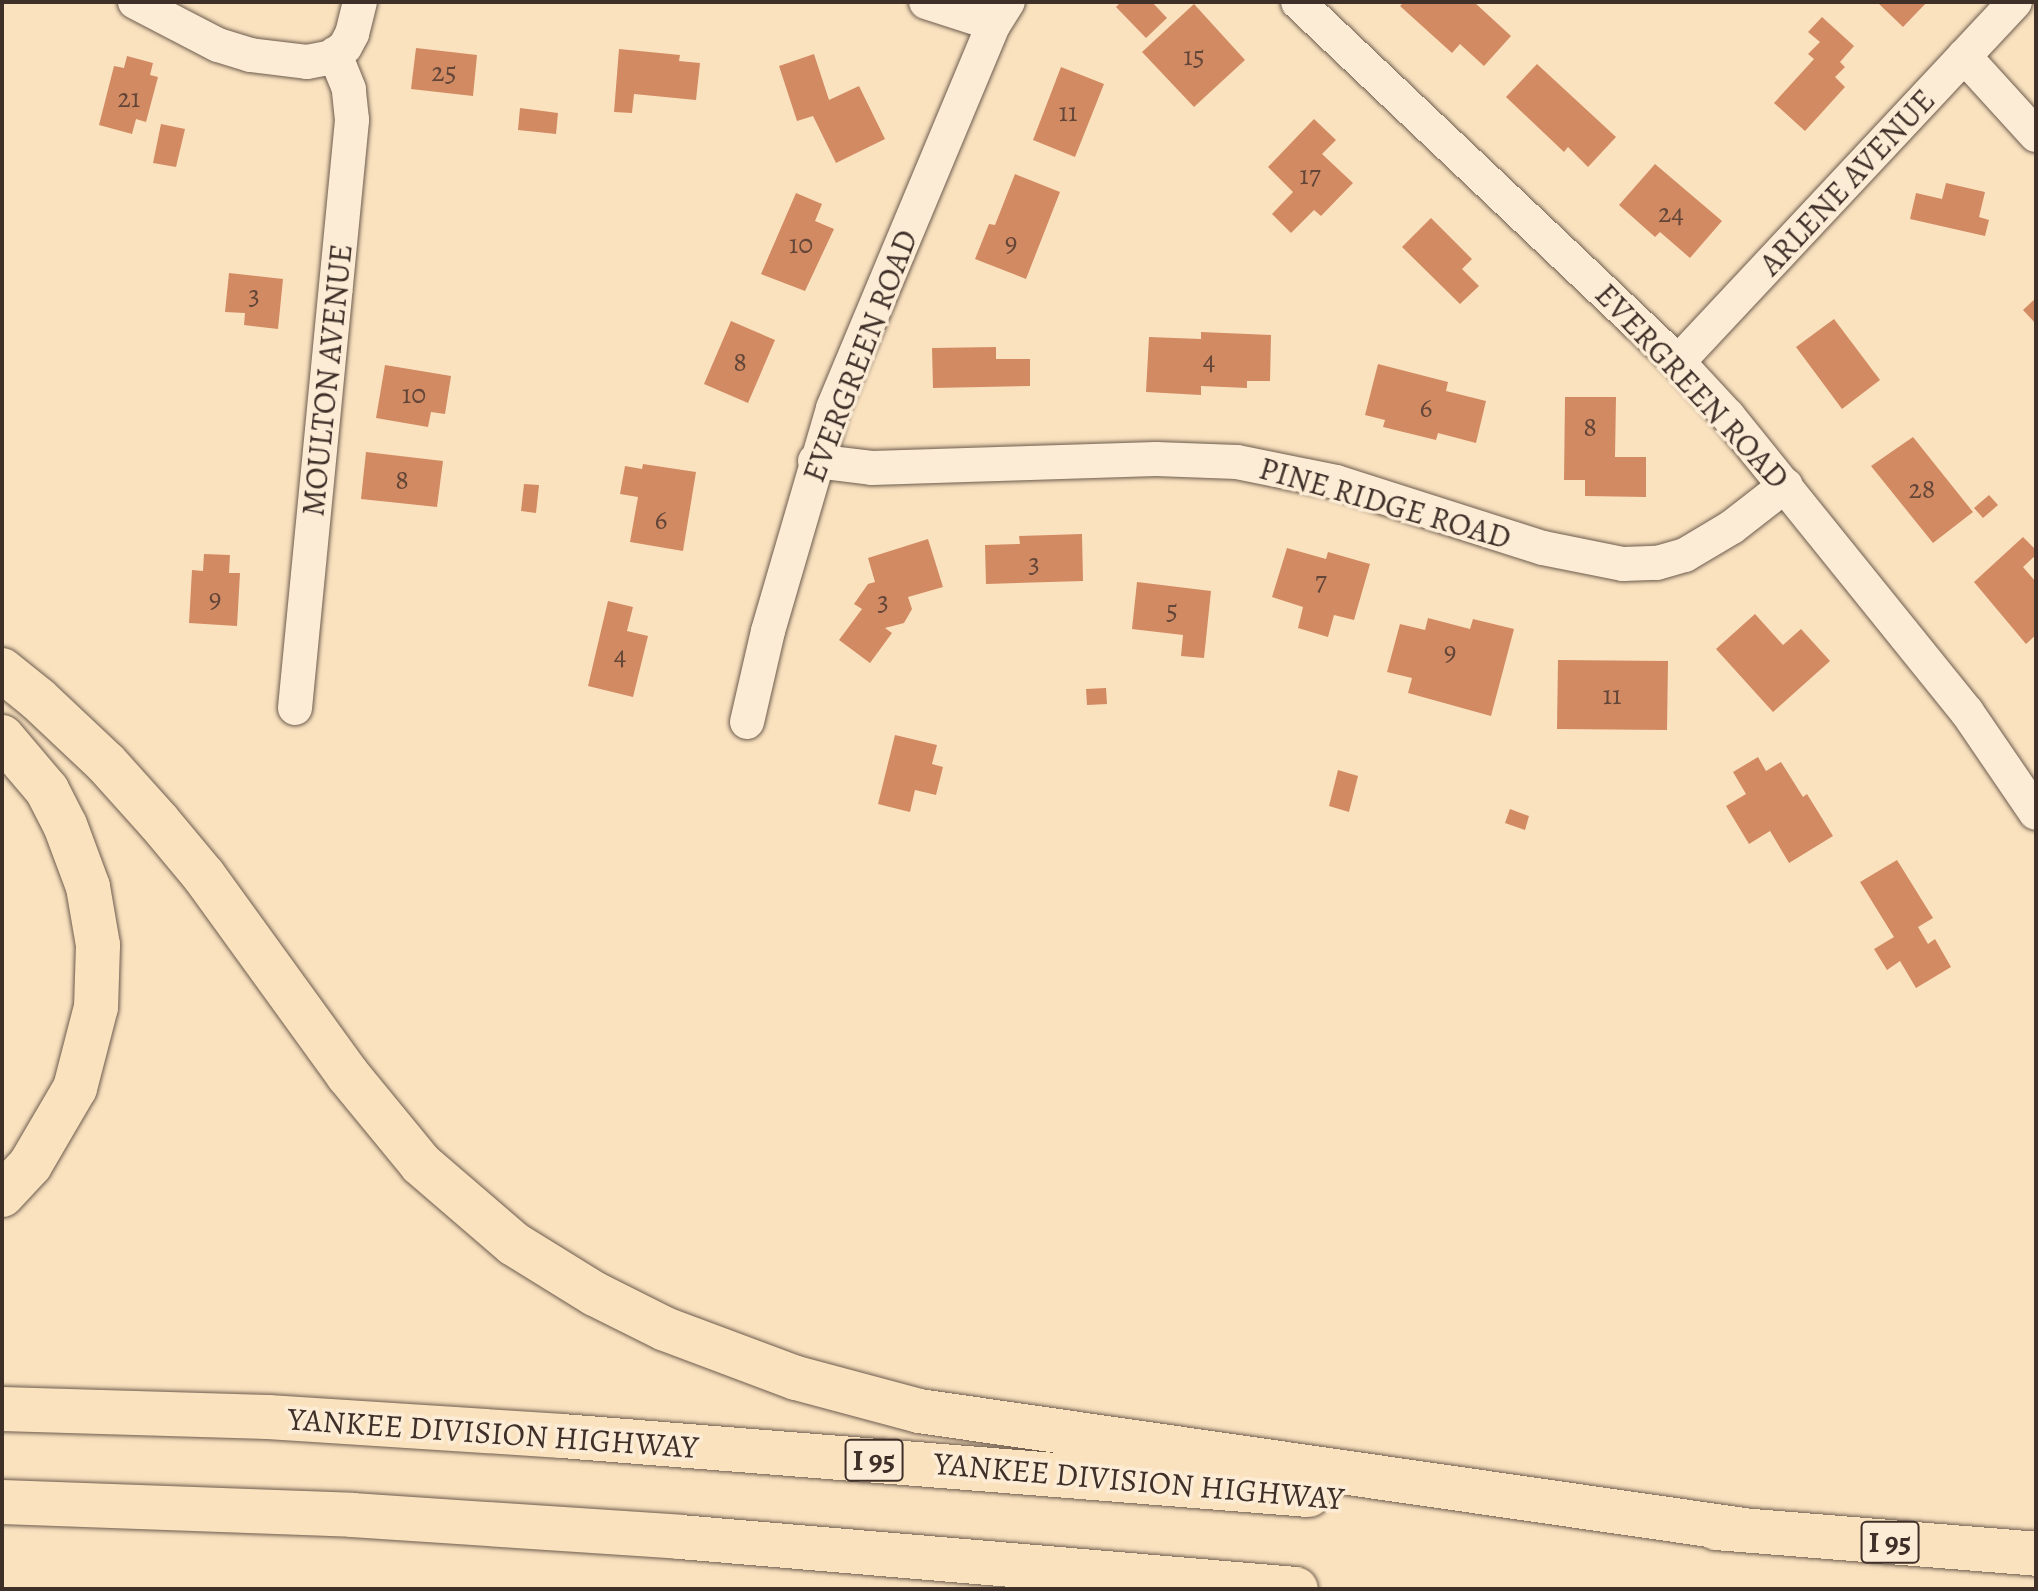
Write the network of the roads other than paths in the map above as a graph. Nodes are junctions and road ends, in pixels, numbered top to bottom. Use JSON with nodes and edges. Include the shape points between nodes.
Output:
{"nodes":[{"id":1,"x":135,"y":2,"type":"edge"},
{"id":2,"x":360,"y":2,"type":"edge"},
{"id":3,"x":926,"y":2,"type":"edge"},
{"id":4,"x":1300,"y":2,"type":"edge"},
{"id":5,"x":2015,"y":2,"type":"edge"},
{"id":6,"x":1001,"y":13,"type":"edge"},
{"id":7,"x":335,"y":54,"type":"junction"},
{"id":8,"x":1964,"y":56,"type":"junction"},
{"id":9,"x":2036,"y":135,"type":"edge"},
{"id":10,"x":1678,"y":362,"type":"junction"},
{"id":11,"x":815,"y":461,"type":"junction"},
{"id":12,"x":1786,"y":485,"type":"junction"},
{"id":13,"x":2,"y":670,"type":"edge"},
{"id":14,"x":295,"y":708,"type":"dead end"},
{"id":15,"x":747,"y":722,"type":"dead end"},
{"id":16,"x":2,"y":737,"type":"edge"},
{"id":17,"x":2036,"y":813,"type":"edge"},
{"id":18,"x":2,"y":1195,"type":"edge"},
{"id":19,"x":2,"y":1409,"type":"edge"},
{"id":20,"x":2,"y":1502,"type":"edge"},
{"id":21,"x":1744,"y":1530,"type":"junction"},
{"id":22,"x":2036,"y":1554,"type":"edge"},
{"id":23,"x":1296,"y":1589,"type":"edge"}],
"edges":[{"from":1,"to":7,"type":"street","via":[[234,50],[307,62]]},
{"from":2,"to":7,"type":"street","via":[[352,34]]},
{"from":3,"to":6,"type":"street"},
{"from":4,"to":10,"type":"street","name":"EVERGREEN ROAD"},
{"from":5,"to":8,"type":"street","name":"ARLENE AVENUE"},
{"from":6,"to":11,"type":"street","name":"EVERGREEN ROAD","via":[[847,368]]},
{"from":7,"to":14,"type":"street","name":"MOULTON AVENUE","via":[[349,89],[352,120]]},
{"from":8,"to":9,"type":"street"},
{"from":8,"to":10,"type":"street","name":"ARLENE AVENUE"},
{"from":10,"to":12,"type":"street","name":"EVERGREEN ROAD"},
{"from":11,"to":12,"type":"street","name":"PINE RIDGE ROAD","via":[[872,468],[1156,459],[1237,462],[1336,482],[1543,548],[1623,564],[1685,555]]},
{"from":11,"to":15,"type":"street","name":"EVERGREEN ROAD"},
{"from":12,"to":17,"type":"street","name":"EVERGREEN ROAD","via":[[1967,712]]},
{"from":13,"to":21,"type":"highway","via":[[106,763],[177,843],[339,1063],[421,1164],[514,1244],[623,1308],[731,1356],[919,1411]]},
{"from":16,"to":18,"type":"highway","via":[[47,790],[65,825],[88,887],[98,945],[96,1007],[75,1088],[49,1137]]},
{"from":19,"to":21,"type":"highway","name":"YANKEE DIVISION HIGHWAY","number":"I 95","via":[[268,1417],[562,1436]]},
{"from":20,"to":23,"type":"highway","via":[[368,1516]]},
{"from":21,"to":22,"type":"highway","name":"YANKEE DIVISION HIGHWAY","number":"I 95"}]}
